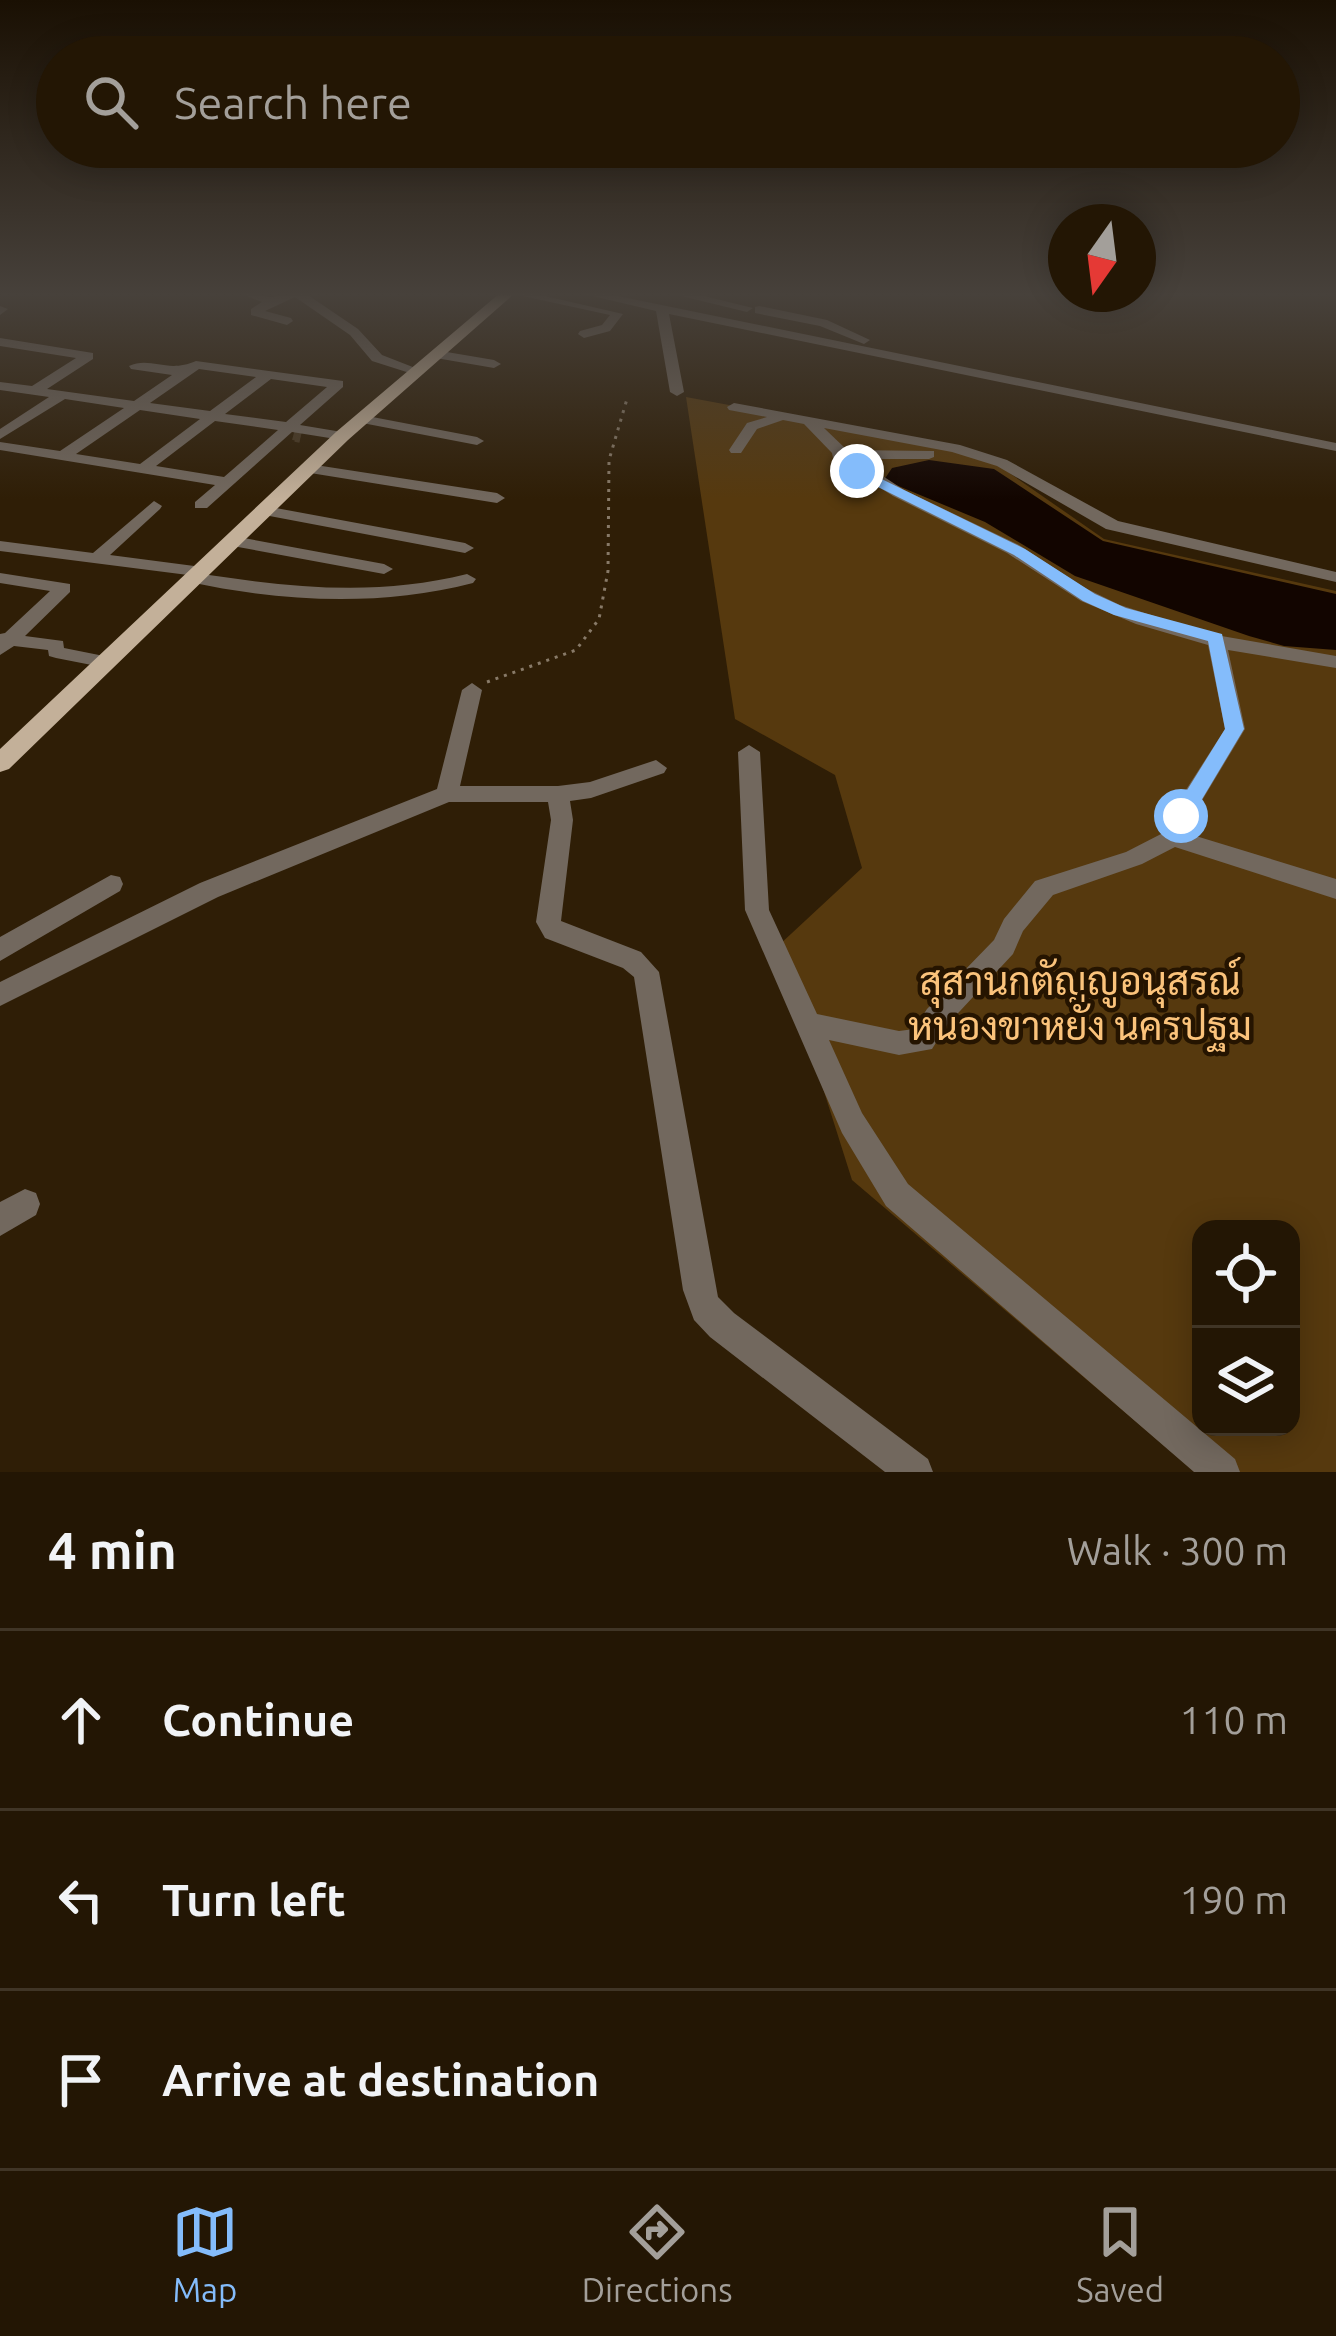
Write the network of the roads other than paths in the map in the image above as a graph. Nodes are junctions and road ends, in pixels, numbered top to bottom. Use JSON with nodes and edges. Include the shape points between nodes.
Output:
{"nodes":[{"id":1,"x":82,"y":362,"type":"edge"},
{"id":2,"x":388,"y":362,"type":"edge"},
{"id":3,"x":426,"y":362,"type":"edge"},
{"id":4,"x":480,"y":362,"type":"edge"},
{"id":5,"x":672,"y":362,"type":"edge"},
{"id":6,"x":920,"y":362,"type":"edge"},
{"id":7,"x":494,"y":364,"type":"dead end"},
{"id":8,"x":136,"y":366,"type":"dead end"},
{"id":9,"x":90,"y":369,"type":"dead end"},
{"id":10,"x":416,"y":371,"type":"junction"},
{"id":11,"x":183,"y":373,"type":"junction"},
{"id":12,"x":270,"y":373,"type":"junction"},
{"id":13,"x":0,"y":386,"type":"edge"},
{"id":14,"x":677,"y":392,"type":"dead end"},
{"id":15,"x":49,"y":393,"type":"junction"},
{"id":16,"x":136,"y":406,"type":"junction"},
{"id":17,"x":734,"y":407,"type":"dead end"},
{"id":18,"x":210,"y":418,"type":"junction"},
{"id":19,"x":362,"y":419,"type":"junction"},
{"id":20,"x":803,"y":420,"type":"junction"},
{"id":21,"x":234,"y":421,"type":"junction"},
{"id":22,"x":851,"y":429,"type":"junction"},
{"id":23,"x":293,"y":430,"type":"junction"},
{"id":24,"x":0,"y":435,"type":"edge"},
{"id":25,"x":340,"y":438,"type":"junction"},
{"id":26,"x":211,"y":440,"type":"dead end"},
{"id":27,"x":477,"y":441,"type":"dead end"},
{"id":28,"x":0,"y":446,"type":"edge"},
{"id":29,"x":1336,"y":447,"type":"edge"},
{"id":30,"x":736,"y":450,"type":"dead end"},
{"id":31,"x":834,"y":450,"type":"junction"},
{"id":32,"x":63,"y":456,"type":"junction"},
{"id":33,"x":984,"y":456,"type":"junction"},
{"id":34,"x":142,"y":469,"type":"junction"},
{"id":35,"x":309,"y":469,"type":"junction"},
{"id":36,"x":227,"y":482,"type":"junction"},
{"id":37,"x":497,"y":498,"type":"dead end"},
{"id":38,"x":201,"y":505,"type":"dead end"},
{"id":39,"x":154,"y":506,"type":"dead end"},
{"id":40,"x":265,"y":512,"type":"junction"},
{"id":41,"x":233,"y":541,"type":"junction"},
{"id":42,"x":0,"y":546,"type":"edge"},
{"id":43,"x":465,"y":548,"type":"dead end"},
{"id":44,"x":98,"y":558,"type":"junction"},
{"id":45,"x":384,"y":569,"type":"dead end"},
{"id":46,"x":198,"y":575,"type":"junction"},
{"id":47,"x":1336,"y":577,"type":"edge"},
{"id":48,"x":0,"y":578,"type":"edge"},
{"id":49,"x":467,"y":579,"type":"dead end"},
{"id":50,"x":1216,"y":638,"type":"junction"},
{"id":51,"x":4,"y":642,"type":"edge"},
{"id":52,"x":111,"y":658,"type":"junction"},
{"id":53,"x":1336,"y":662,"type":"edge"},
{"id":54,"x":472,"y":690,"type":"road end"},
{"id":55,"x":749,"y":752,"type":"dead end"},
{"id":56,"x":0,"y":763,"type":"edge"},
{"id":57,"x":656,"y":768,"type":"dead end"},
{"id":58,"x":447,"y":794,"type":"junction"},
{"id":59,"x":557,"y":794,"type":"junction"},
{"id":60,"x":1173,"y":838,"type":"junction"},
{"id":61,"x":111,"y":884,"type":"dead end"},
{"id":62,"x":1336,"y":889,"type":"edge"},
{"id":63,"x":0,"y":950,"type":"edge"},
{"id":64,"x":0,"y":995,"type":"edge"},
{"id":65,"x":808,"y":1024,"type":"junction"},
{"id":66,"x":915,"y":1472,"type":"edge"},
{"id":67,"x":1222,"y":1472,"type":"edge"}],
"edges":[{"from":1,"to":15,"type":"street"},
{"from":2,"to":10,"type":"street"},
{"from":3,"to":10,"type":"main road"},
{"from":4,"to":7,"type":"street"},
{"from":5,"to":14,"type":"street"},
{"from":6,"to":29,"type":"street"},
{"from":8,"to":11,"type":"street"},
{"from":9,"to":15,"type":"street"},
{"from":10,"to":19,"type":"main road"},
{"from":11,"to":12,"type":"street","via":[[200,364]]},
{"from":11,"to":16,"type":"street"},
{"from":12,"to":18,"type":"street"},
{"from":12,"to":23,"type":"street","via":[[338,384]]},
{"from":13,"to":15,"type":"street"},
{"from":15,"to":16,"type":"street"},
{"from":15,"to":24,"type":"street"},
{"from":16,"to":18,"type":"street"},
{"from":16,"to":32,"type":"street"},
{"from":17,"to":20,"type":"street"},
{"from":18,"to":21,"type":"street"},
{"from":18,"to":34,"type":"street"},
{"from":19,"to":25,"type":"main road"},
{"from":19,"to":27,"type":"street"},
{"from":20,"to":22,"type":"street"},
{"from":20,"to":30,"type":"street","via":[[757,422]]},
{"from":20,"to":31,"type":"street"},
{"from":21,"to":23,"type":"street"},
{"from":21,"to":26,"type":"street"},
{"from":22,"to":31,"type":"street"},
{"from":22,"to":33,"type":"street"},
{"from":23,"to":25,"type":"street"},
{"from":23,"to":36,"type":"street"},
{"from":25,"to":35,"type":"main road"},
{"from":28,"to":32,"type":"street"},
{"from":31,"to":33,"type":"street"},
{"from":31,"to":50,"type":"street","via":[[880,486],[1019,552],[1089,598]]},
{"from":32,"to":34,"type":"street"},
{"from":33,"to":47,"type":"street","via":[[1112,525]]},
{"from":34,"to":36,"type":"street"},
{"from":35,"to":37,"type":"street"},
{"from":35,"to":40,"type":"main road"},
{"from":36,"to":38,"type":"street"},
{"from":39,"to":44,"type":"street"},
{"from":40,"to":41,"type":"main road"},
{"from":40,"to":43,"type":"street"},
{"from":41,"to":45,"type":"street"},
{"from":41,"to":46,"type":"main road"},
{"from":42,"to":44,"type":"street"},
{"from":44,"to":46,"type":"street"},
{"from":46,"to":49,"type":"street","via":[[334,598],[423,593]]},
{"from":46,"to":52,"type":"main road"},
{"from":48,"to":51,"type":"street","via":[[64,588]]},
{"from":50,"to":53,"type":"street"},
{"from":50,"to":60,"type":"street","via":[[1234,729]]},
{"from":51,"to":52,"type":"street"},
{"from":52,"to":56,"type":"main road"},
{"from":54,"to":58,"type":"street"},
{"from":55,"to":65,"type":"street","via":[[757,910]]},
{"from":57,"to":59,"type":"street"},
{"from":58,"to":59,"type":"street"},
{"from":58,"to":64,"type":"street","via":[[209,890]]},
{"from":59,"to":66,"type":"street","via":[[562,820],[548,922],[554,932],[646,972],[706,1308]]},
{"from":60,"to":62,"type":"street"},
{"from":60,"to":65,"type":"street","via":[[1044,888],[922,1040],[899,1043]]},
{"from":61,"to":63,"type":"street"},
{"from":65,"to":67,"type":"street","via":[[852,1123],[897,1195]]}]}
